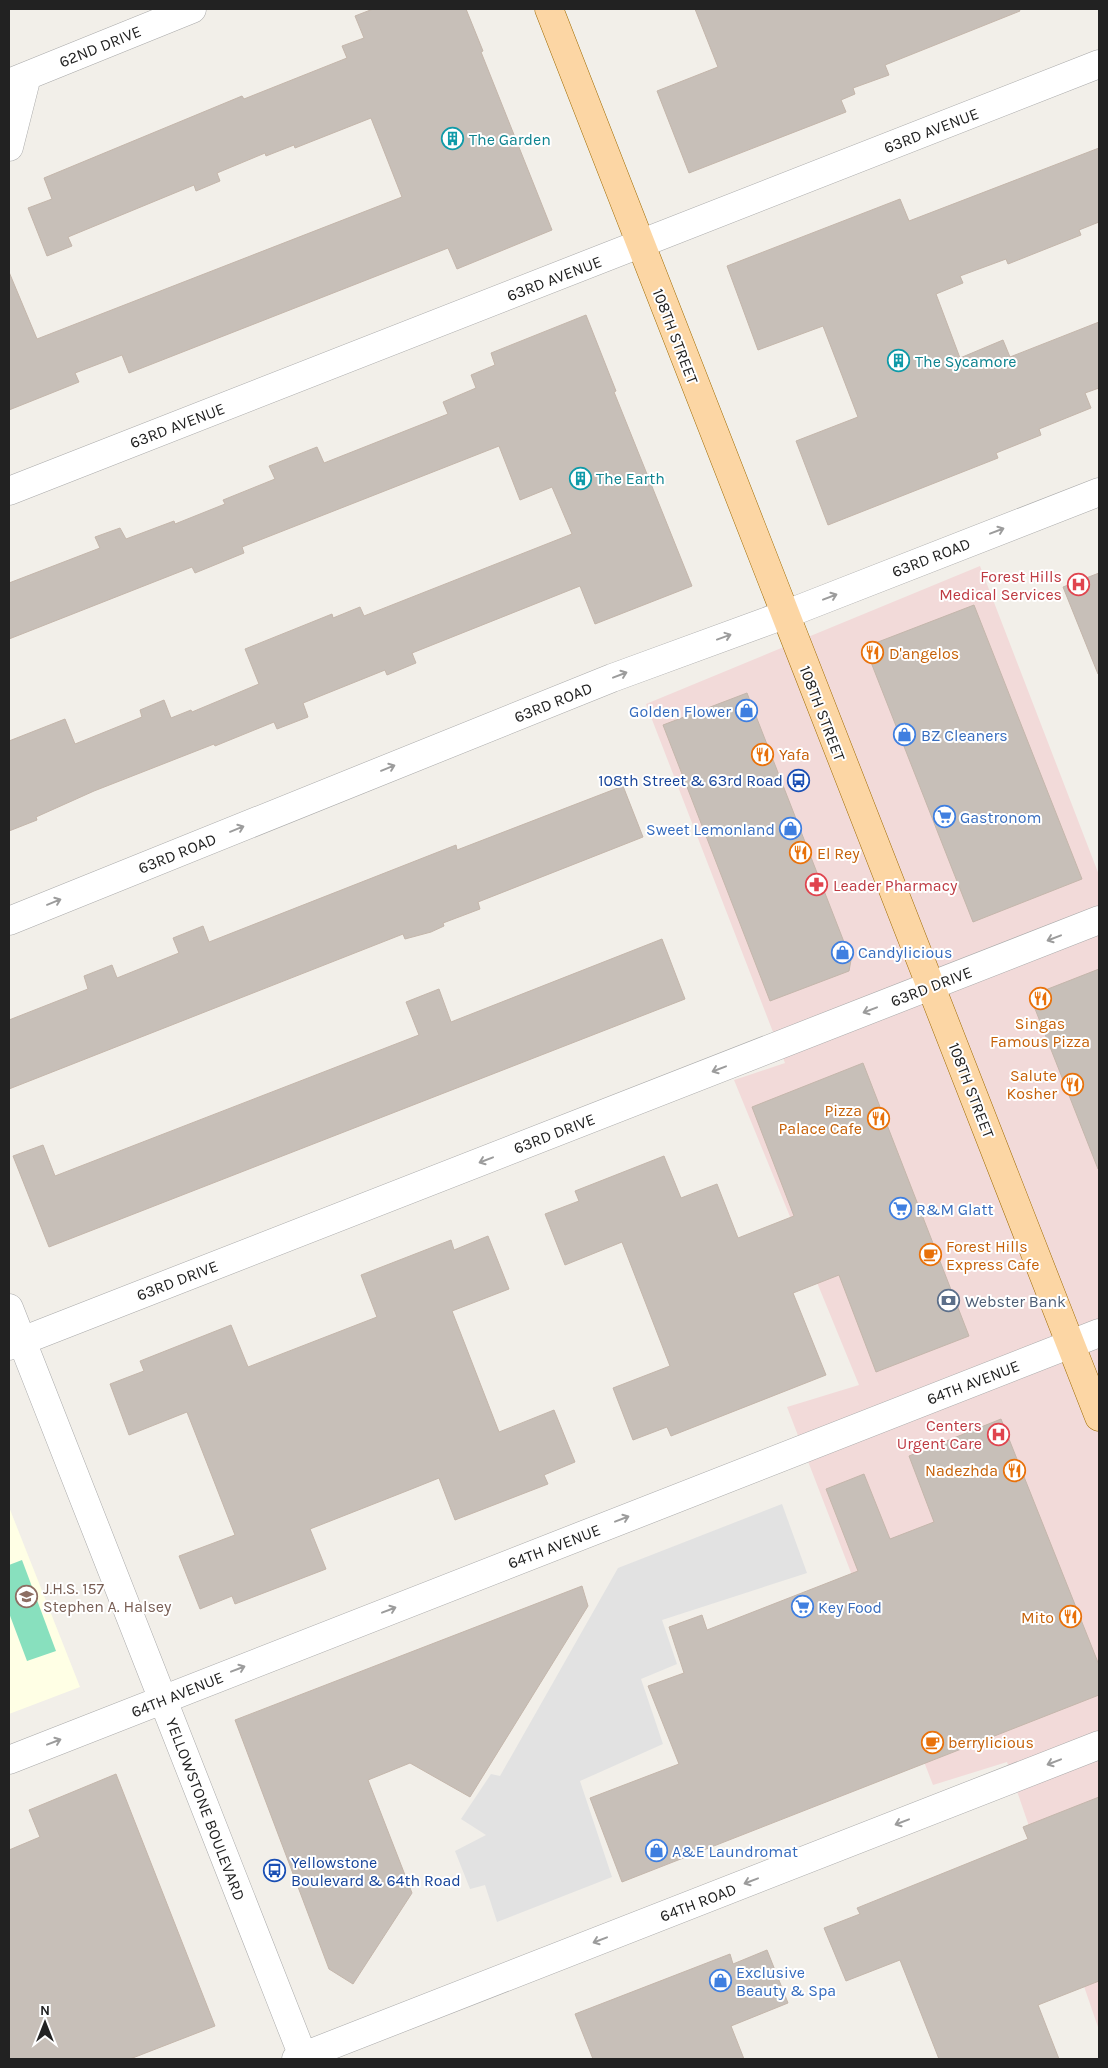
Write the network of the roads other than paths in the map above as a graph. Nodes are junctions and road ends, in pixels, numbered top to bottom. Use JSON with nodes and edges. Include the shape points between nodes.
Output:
{"nodes":[{"id":1,"x":192,"y":9,"type":"edge"},
{"id":2,"x":549,"y":9,"type":"edge"},
{"id":3,"x":1099,"y":64,"type":"edge"},
{"id":4,"x":18,"y":79,"type":"edge"},
{"id":5,"x":9,"y":147,"type":"edge"},
{"id":6,"x":640,"y":244,"type":"junction"},
{"id":7,"x":9,"y":491,"type":"edge"},
{"id":8,"x":1099,"y":492,"type":"edge"},
{"id":9,"x":784,"y":615,"type":"junction"},
{"id":10,"x":1099,"y":920,"type":"edge"},
{"id":11,"x":9,"y":921,"type":"edge"},
{"id":12,"x":931,"y":986,"type":"junction"},
{"id":13,"x":9,"y":1308,"type":"edge"},
{"id":14,"x":1099,"y":1333,"type":"edge"},
{"id":15,"x":16,"y":1344,"type":"edge"},
{"id":16,"x":1071,"y":1344,"type":"junction"},
{"id":17,"x":1099,"y":1416,"type":"edge"},
{"id":18,"x":163,"y":1699,"type":"junction"},
{"id":19,"x":1099,"y":1745,"type":"edge"},
{"id":20,"x":9,"y":1760,"type":"edge"},
{"id":21,"x":301,"y":2058,"type":"edge"}],
"edges":[{"from":1,"to":4,"type":"street","name":"62ND DRIVE"},
{"from":2,"to":6,"type":"main road","name":"108TH STREET"},
{"from":3,"to":6,"type":"street","name":"63RD AVENUE"},
{"from":4,"to":5,"type":"street"},
{"from":6,"to":7,"type":"street","name":"63RD AVENUE"},
{"from":6,"to":9,"type":"main road","name":"108TH STREET"},
{"from":9,"to":8,"type":"street","name":"63RD ROAD","one_way":true},
{"from":11,"to":9,"type":"street","name":"63RD ROAD","one_way":true,"via":[[612,678]]},
{"from":9,"to":12,"type":"main road","name":"108TH STREET"},
{"from":10,"to":12,"type":"street","name":"63RD DRIVE","one_way":true},
{"from":12,"to":15,"type":"street","name":"63RD DRIVE","one_way":true},
{"from":12,"to":16,"type":"main road","name":"108TH STREET"},
{"from":13,"to":15,"type":"street","name":"YELLOWSTONE BOULEVARD"},
{"from":14,"to":16,"type":"street","name":"64TH AVENUE"},
{"from":15,"to":18,"type":"street","name":"YELLOWSTONE BOULEVARD"},
{"from":16,"to":17,"type":"main road","name":"108TH STREET"},
{"from":18,"to":16,"type":"street","name":"64TH AVENUE","one_way":true},
{"from":20,"to":18,"type":"street","name":"64TH AVENUE","one_way":true},
{"from":18,"to":21,"type":"street","name":"YELLOWSTONE BOULEVARD"},
{"from":19,"to":21,"type":"street","name":"64TH ROAD","one_way":true}]}
